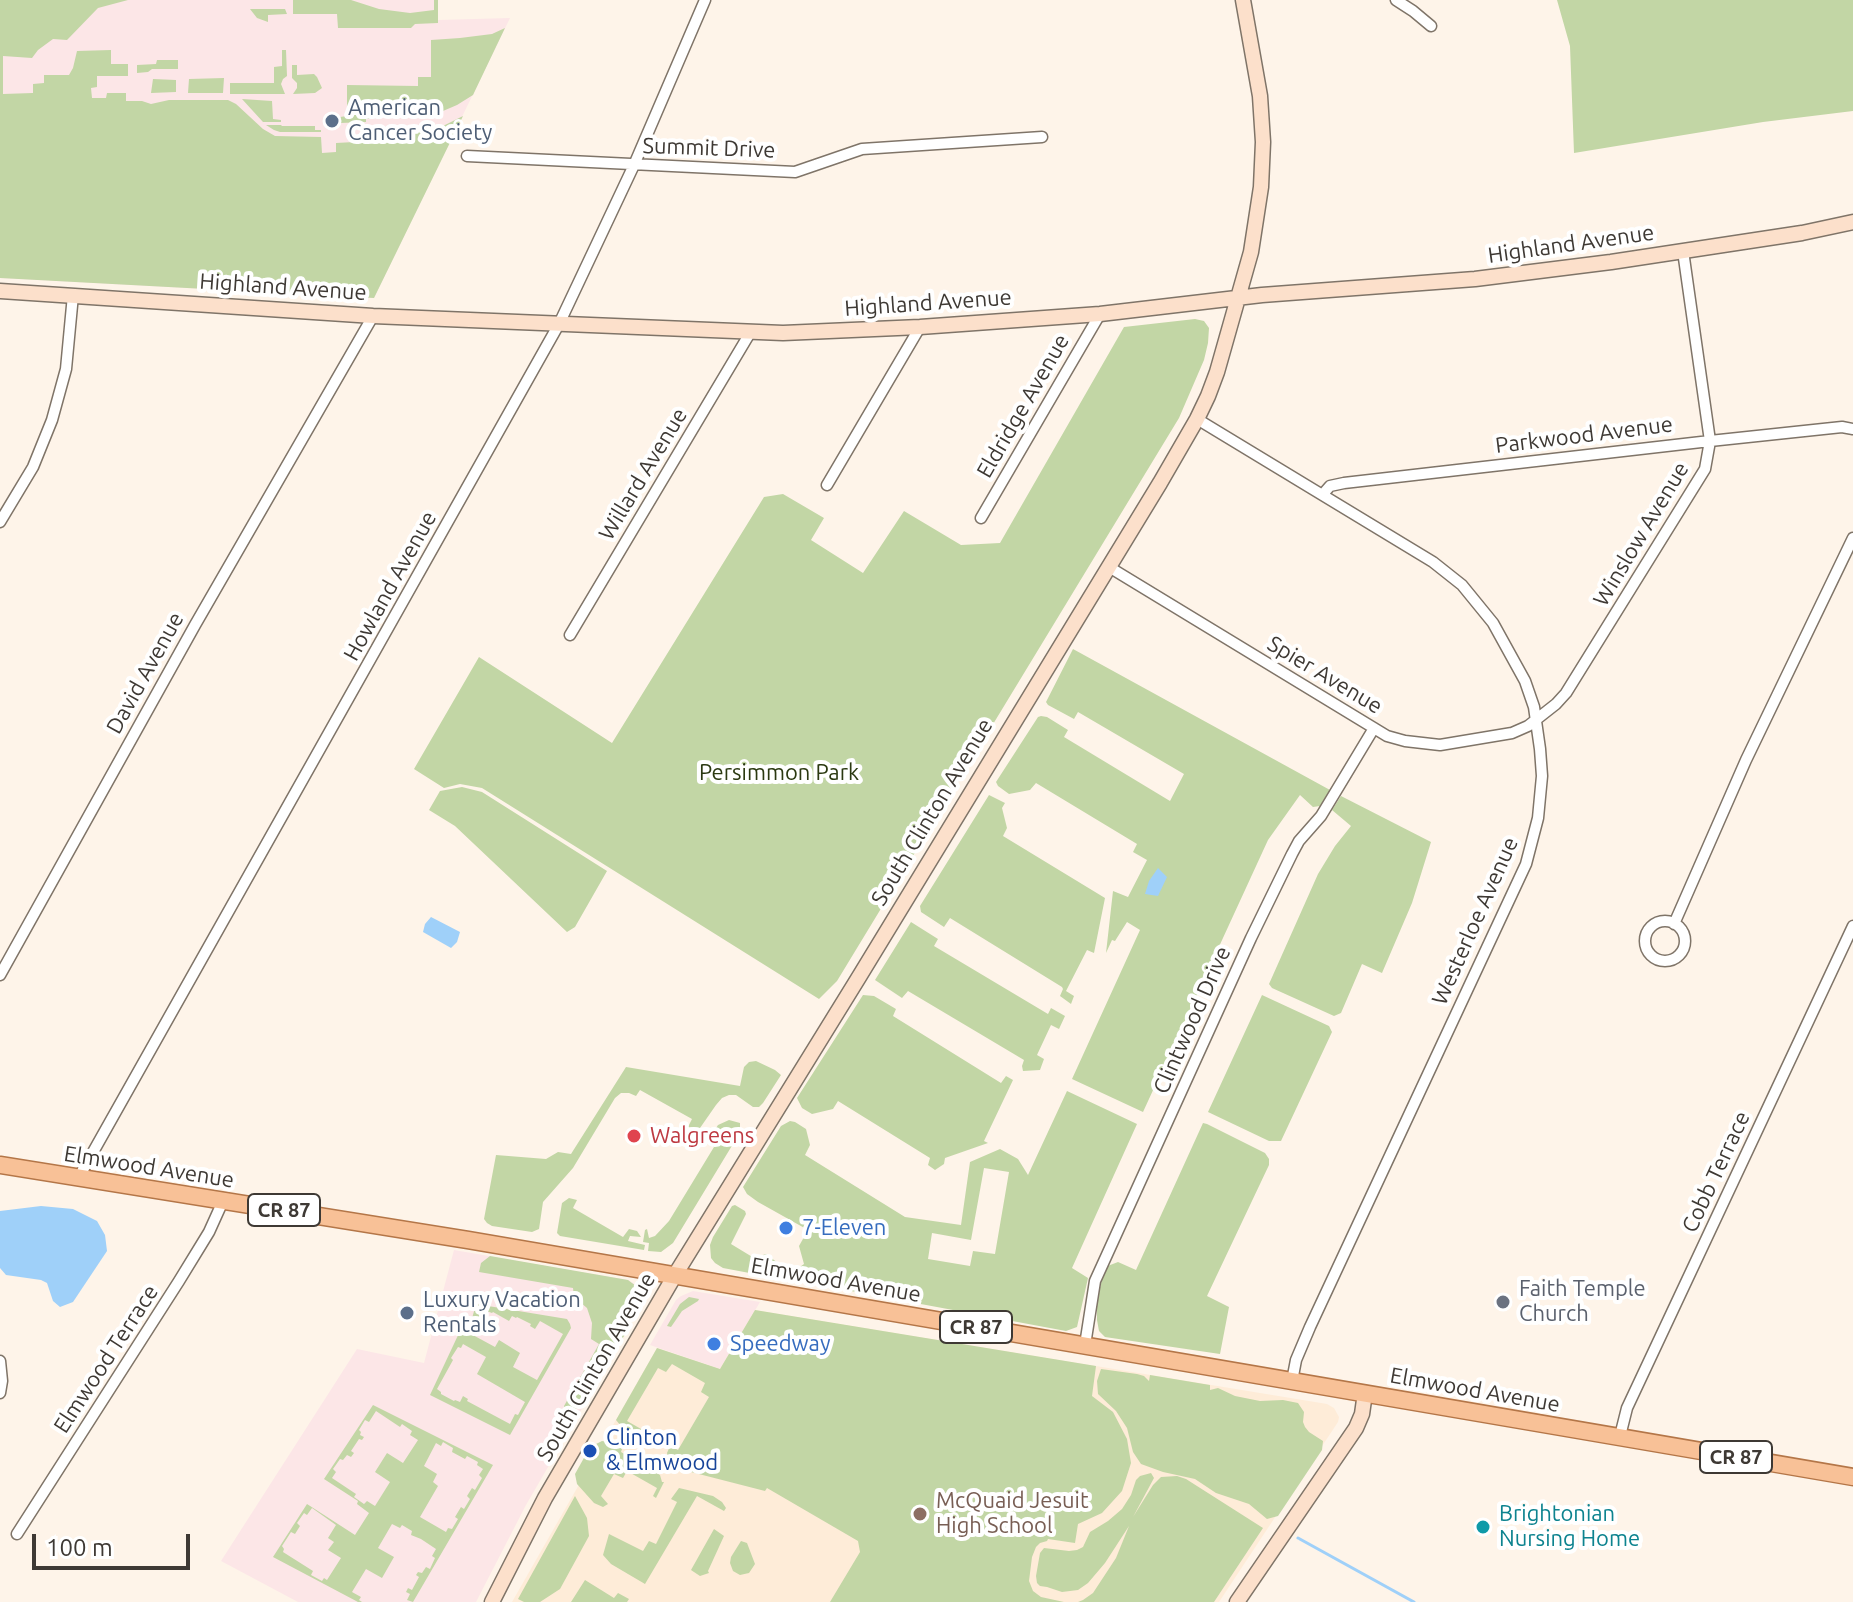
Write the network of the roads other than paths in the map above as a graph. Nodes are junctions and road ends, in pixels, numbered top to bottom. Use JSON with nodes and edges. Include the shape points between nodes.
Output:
{"nodes":[{"id":1,"x":705,"y":0,"type":"edge"},
{"id":2,"x":1243,"y":0,"type":"edge"},
{"id":3,"x":1396,"y":0,"type":"edge"},
{"id":4,"x":1431,"y":26,"type":"dead end"},
{"id":5,"x":1042,"y":137,"type":"dead end"},
{"id":6,"x":467,"y":156,"type":"dead end"},
{"id":7,"x":634,"y":165,"type":"junction"},
{"id":8,"x":1853,"y":222,"type":"edge"},
{"id":9,"x":1683,"y":251,"type":"junction"},
{"id":10,"x":0,"y":291,"type":"edge"},
{"id":11,"x":73,"y":295,"type":"junction"},
{"id":12,"x":1240,"y":297,"type":"junction"},
{"id":13,"x":1100,"y":314,"type":"junction"},
{"id":14,"x":373,"y":316,"type":"junction"},
{"id":15,"x":559,"y":324,"type":"junction"},
{"id":16,"x":920,"y":327,"type":"junction"},
{"id":17,"x":750,"y":333,"type":"junction"},
{"id":18,"x":1197,"y":419,"type":"junction"},
{"id":19,"x":1853,"y":429,"type":"edge"},
{"id":20,"x":1710,"y":441,"type":"junction"},
{"id":21,"x":827,"y":485,"type":"dead end"},
{"id":22,"x":1323,"y":494,"type":"junction"},
{"id":23,"x":981,"y":518,"type":"dead end"},
{"id":24,"x":0,"y":522,"type":"edge"},
{"id":25,"x":1853,"y":538,"type":"edge"},
{"id":26,"x":1109,"y":567,"type":"junction"},
{"id":27,"x":570,"y":635,"type":"dead end"},
{"id":28,"x":1537,"y":719,"type":"junction"},
{"id":29,"x":1374,"y":728,"type":"junction"},
{"id":30,"x":1674,"y":924,"type":"dead end"},
{"id":31,"x":1853,"y":926,"type":"edge"},
{"id":32,"x":0,"y":975,"type":"edge"},
{"id":33,"x":0,"y":1165,"type":"edge"},
{"id":34,"x":79,"y":1177,"type":"junction"},
{"id":35,"x":223,"y":1201,"type":"junction"},
{"id":36,"x":675,"y":1275,"type":"junction"},
{"id":37,"x":1085,"y":1345,"type":"junction"},
{"id":38,"x":0,"y":1361,"type":"edge"},
{"id":39,"x":1292,"y":1381,"type":"junction"},
{"id":40,"x":0,"y":1393,"type":"edge"},
{"id":41,"x":1365,"y":1393,"type":"junction"},
{"id":42,"x":1620,"y":1436,"type":"junction"},
{"id":43,"x":1853,"y":1477,"type":"edge"},
{"id":44,"x":17,"y":1534,"type":"dead end"},
{"id":45,"x":492,"y":1602,"type":"edge"},
{"id":46,"x":1237,"y":1602,"type":"edge"}],
"edges":[{"from":1,"to":7,"type":"street","name":"Howland Avenue"},
{"from":2,"to":12,"type":"street","name":"South Clinton Avenue","via":[[1263,142],[1257,219]]},
{"from":3,"to":4,"type":"street"},
{"from":5,"to":7,"type":"street","name":"Summit Drive","via":[[862,149],[795,172]]},
{"from":6,"to":7,"type":"street","name":"Summit Drive"},
{"from":7,"to":15,"type":"street","name":"Howland Avenue"},
{"from":8,"to":9,"type":"street","name":"Highland Avenue"},
{"from":9,"to":12,"type":"street","name":"Highland Avenue","via":[[1475,279]]},
{"from":9,"to":20,"type":"street","name":"Winslow Avenue"},
{"from":10,"to":11,"type":"street","name":"Highland Avenue"},
{"from":11,"to":14,"type":"street","name":"Highland Avenue"},
{"from":11,"to":24,"type":"street","via":[[66,369],[52,420],[33,467]]},
{"from":12,"to":13,"type":"street","name":"Highland Avenue"},
{"from":12,"to":18,"type":"street","name":"South Clinton Avenue"},
{"from":13,"to":16,"type":"street","name":"Highland Avenue"},
{"from":13,"to":23,"type":"street","name":"Eldridge Avenue"},
{"from":14,"to":15,"type":"street","name":"Highland Avenue"},
{"from":14,"to":32,"type":"street","name":"David Avenue"},
{"from":15,"to":17,"type":"street","name":"Highland Avenue"},
{"from":15,"to":34,"type":"street","name":"Howland Avenue"},
{"from":16,"to":17,"type":"street","name":"Highland Avenue"},
{"from":16,"to":21,"type":"street"},
{"from":17,"to":27,"type":"street","name":"Willard Avenue"},
{"from":18,"to":22,"type":"street","name":"Westerloe Avenue"},
{"from":18,"to":26,"type":"street","name":"South Clinton Avenue"},
{"from":19,"to":20,"type":"street","name":"Parkwood Avenue"},
{"from":20,"to":22,"type":"street","name":"Parkwood Avenue","via":[[1344,483]]},
{"from":20,"to":28,"type":"street","name":"Winslow Avenue","via":[[1701,478],[1566,693]]},
{"from":22,"to":28,"type":"street","name":"Westerloe Avenue","via":[[1462,585],[1508,649]]},
{"from":25,"to":30,"type":"street"},
{"from":26,"to":29,"type":"street","name":"Spier Avenue"},
{"from":26,"to":36,"type":"street","name":"South Clinton Avenue"},
{"from":28,"to":29,"type":"street","name":"Spier Avenue","via":[[1512,733],[1440,745],[1405,741]]},
{"from":28,"to":39,"type":"street","name":"Westerloe Avenue","via":[[1541,798],[1526,864],[1317,1312]]},
{"from":29,"to":37,"type":"street","name":"Clintwood Drive","via":[[1321,816],[1299,841],[1251,938],[1095,1281]]},
{"from":31,"to":42,"type":"street","name":"Cobb Terrace","via":[[1627,1408]]},
{"from":33,"to":34,"type":"main road","name":"Elmwood Avenue","number":"CR 87"},
{"from":34,"to":35,"type":"main road","name":"Elmwood Avenue","number":"CR 87"},
{"from":35,"to":36,"type":"main road","name":"Elmwood Avenue","number":"CR 87"},
{"from":35,"to":44,"type":"street","name":"Elmwood Terrace","via":[[179,1281]]},
{"from":36,"to":37,"type":"main road","name":"Elmwood Avenue","number":"CR 87"},
{"from":36,"to":45,"type":"street","name":"South Clinton Avenue","via":[[550,1490]]},
{"from":37,"to":39,"type":"main road","name":"Elmwood Avenue","number":"CR 87"},
{"from":38,"to":40,"type":"street"},
{"from":39,"to":41,"type":"main road","name":"Elmwood Avenue","number":"CR 87"},
{"from":41,"to":42,"type":"main road","name":"Elmwood Avenue","number":"CR 87"},
{"from":41,"to":46,"type":"street","via":[[1353,1434]]},
{"from":42,"to":43,"type":"main road","name":"Elmwood Avenue","number":"CR 87"}]}
